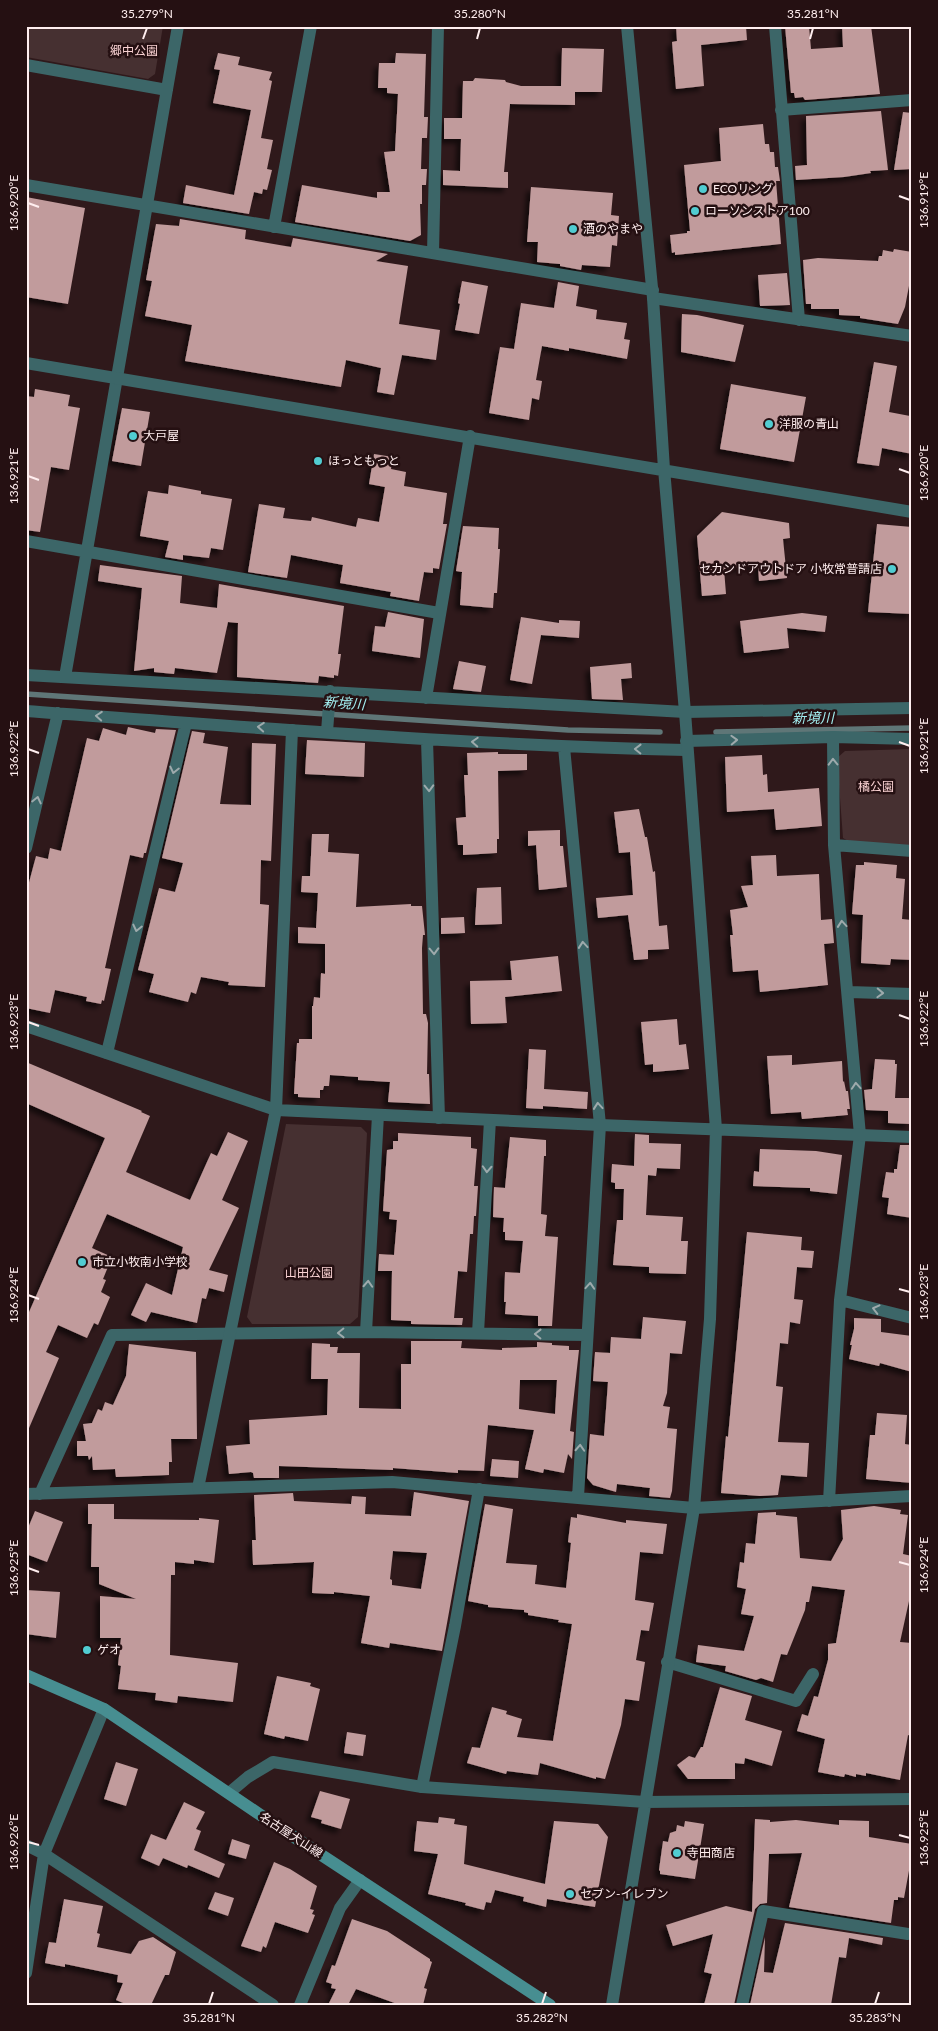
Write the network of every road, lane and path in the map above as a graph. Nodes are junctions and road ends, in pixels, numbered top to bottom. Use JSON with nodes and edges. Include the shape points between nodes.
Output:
{"nodes":[{"id":1,"x":178,"y":26,"type":"edge"},
{"id":2,"x":311,"y":26,"type":"edge"},
{"id":3,"x":438,"y":26,"type":"edge"},
{"id":4,"x":627,"y":26,"type":"edge"},
{"id":5,"x":774,"y":26,"type":"edge"},
{"id":6,"x":26,"y":65,"type":"edge"},
{"id":7,"x":167,"y":90,"type":"junction"},
{"id":8,"x":912,"y":100,"type":"edge"},
{"id":9,"x":781,"y":110,"type":"junction"},
{"id":10,"x":26,"y":185,"type":"edge"},
{"id":11,"x":148,"y":206,"type":"junction"},
{"id":12,"x":274,"y":226,"type":"junction"},
{"id":13,"x":433,"y":253,"type":"junction"},
{"id":14,"x":653,"y":294,"type":"junction"},
{"id":15,"x":799,"y":320,"type":"junction"},
{"id":16,"x":912,"y":336,"type":"edge"},
{"id":17,"x":26,"y":362,"type":"edge"},
{"id":18,"x":118,"y":378,"type":"junction"},
{"id":19,"x":470,"y":436,"type":"junction"},
{"id":20,"x":664,"y":469,"type":"junction"},
{"id":21,"x":912,"y":512,"type":"edge"},
{"id":22,"x":26,"y":541,"type":"edge"},
{"id":23,"x":86,"y":551,"type":"junction"},
{"id":24,"x":440,"y":613,"type":"junction"},
{"id":25,"x":26,"y":675,"type":"edge"},
{"id":26,"x":65,"y":677,"type":"junction"},
{"id":27,"x":330,"y":691,"type":"junction"},
{"id":28,"x":426,"y":698,"type":"junction"},
{"id":29,"x":912,"y":708,"type":"edge"},
{"id":30,"x":26,"y":711,"type":"edge"},
{"id":31,"x":685,"y":712,"type":"junction"},
{"id":32,"x":58,"y":713,"type":"junction"},
{"id":33,"x":186,"y":723,"type":"junction"},
{"id":34,"x":292,"y":730,"type":"junction"},
{"id":35,"x":327,"y":732,"type":"junction"},
{"id":36,"x":833,"y":737,"type":"junction"},
{"id":37,"x":912,"y":739,"type":"edge"},
{"id":38,"x":427,"y":740,"type":"junction"},
{"id":39,"x":686,"y":746,"type":"junction"},
{"id":40,"x":564,"y":747,"type":"junction"},
{"id":41,"x":834,"y":845,"type":"junction"},
{"id":42,"x":26,"y":848,"type":"edge"},
{"id":43,"x":912,"y":852,"type":"edge"},
{"id":44,"x":848,"y":992,"type":"junction"},
{"id":45,"x":912,"y":994,"type":"edge"},
{"id":46,"x":26,"y":1026,"type":"edge"},
{"id":47,"x":107,"y":1053,"type":"junction"},
{"id":48,"x":276,"y":1110,"type":"junction"},
{"id":49,"x":378,"y":1115,"type":"junction"},
{"id":50,"x":439,"y":1118,"type":"junction"},
{"id":51,"x":490,"y":1120,"type":"junction"},
{"id":52,"x":600,"y":1126,"type":"junction"},
{"id":53,"x":716,"y":1129,"type":"junction"},
{"id":54,"x":860,"y":1135,"type":"junction"},
{"id":55,"x":912,"y":1137,"type":"edge"},
{"id":56,"x":840,"y":1300,"type":"junction"},
{"id":57,"x":912,"y":1318,"type":"edge"},
{"id":58,"x":366,"y":1332,"type":"junction"},
{"id":59,"x":478,"y":1333,"type":"junction"},
{"id":60,"x":229,"y":1334,"type":"junction"},
{"id":61,"x":587,"y":1335,"type":"junction"},
{"id":62,"x":198,"y":1488,"type":"junction"},
{"id":63,"x":479,"y":1489,"type":"junction"},
{"id":64,"x":26,"y":1494,"type":"edge"},
{"id":65,"x":40,"y":1494,"type":"junction"},
{"id":66,"x":912,"y":1496,"type":"edge"},
{"id":67,"x":578,"y":1497,"type":"junction"},
{"id":68,"x":829,"y":1501,"type":"junction"},
{"id":69,"x":694,"y":1508,"type":"junction"},
{"id":70,"x":667,"y":1662,"type":"junction"},
{"id":71,"x":813,"y":1674,"type":"dead end"},
{"id":72,"x":26,"y":1675,"type":"edge"},
{"id":73,"x":104,"y":1709,"type":"junction"},
{"id":74,"x":422,"y":1787,"type":"junction"},
{"id":75,"x":229,"y":1793,"type":"junction"},
{"id":76,"x":912,"y":1799,"type":"edge"},
{"id":77,"x":645,"y":1802,"type":"junction"},
{"id":78,"x":26,"y":1845,"type":"edge"},
{"id":79,"x":44,"y":1854,"type":"junction"},
{"id":80,"x":360,"y":1880,"type":"junction"},
{"id":81,"x":908,"y":1934,"type":"dead end"},
{"id":82,"x":26,"y":1973,"type":"edge"},
{"id":83,"x":273,"y":2005,"type":"edge"},
{"id":84,"x":300,"y":2005,"type":"edge"},
{"id":85,"x":550,"y":2005,"type":"edge"},
{"id":86,"x":612,"y":2005,"type":"edge"},
{"id":87,"x":742,"y":2005,"type":"edge"}],
"edges":[{"from":1,"to":7,"type":"street"},
{"from":2,"to":12,"type":"street"},
{"from":3,"to":13,"type":"street"},
{"from":4,"to":14,"type":"street"},
{"from":5,"to":9,"type":"street"},
{"from":6,"to":7,"type":"street"},
{"from":7,"to":11,"type":"street"},
{"from":8,"to":9,"type":"street"},
{"from":9,"to":15,"type":"street"},
{"from":10,"to":11,"type":"street"},
{"from":11,"to":12,"type":"street"},
{"from":11,"to":18,"type":"street"},
{"from":12,"to":13,"type":"street"},
{"from":13,"to":14,"type":"street"},
{"from":14,"to":15,"type":"street"},
{"from":14,"to":20,"type":"street"},
{"from":15,"to":16,"type":"street"},
{"from":17,"to":18,"type":"street"},
{"from":18,"to":19,"type":"street"},
{"from":18,"to":23,"type":"street"},
{"from":19,"to":20,"type":"street"},
{"from":19,"to":24,"type":"street"},
{"from":20,"to":21,"type":"street"},
{"from":20,"to":31,"type":"street"},
{"from":22,"to":23,"type":"street"},
{"from":23,"to":24,"type":"street"},
{"from":23,"to":26,"type":"street"},
{"from":24,"to":28,"type":"street"},
{"from":25,"to":26,"type":"street"},
{"from":26,"to":27,"type":"street"},
{"from":27,"to":28,"type":"street"},
{"from":27,"to":35,"type":"street"},
{"from":28,"to":31,"type":"street"},
{"from":29,"to":31,"type":"street"},
{"from":30,"to":32,"type":"street"},
{"from":31,"to":39,"type":"street"},
{"from":33,"to":32,"type":"street","one_way":true},
{"from":42,"to":32,"type":"street","one_way":true},
{"from":34,"to":33,"type":"street","one_way":true},
{"from":33,"to":47,"type":"street","one_way":true},
{"from":34,"to":35,"type":"street"},
{"from":34,"to":48,"type":"street"},
{"from":35,"to":38,"type":"street"},
{"from":36,"to":37,"type":"street"},
{"from":39,"to":36,"type":"street","one_way":true},
{"from":41,"to":36,"type":"street","one_way":true},
{"from":40,"to":38,"type":"street","one_way":true},
{"from":38,"to":50,"type":"street","one_way":true},
{"from":39,"to":40,"type":"street","one_way":true},
{"from":39,"to":53,"type":"street"},
{"from":52,"to":40,"type":"street","one_way":true},
{"from":41,"to":43,"type":"street"},
{"from":44,"to":41,"type":"street","one_way":true},
{"from":44,"to":45,"type":"street","one_way":true},
{"from":54,"to":44,"type":"street","one_way":true},
{"from":46,"to":47,"type":"street"},
{"from":47,"to":48,"type":"street"},
{"from":48,"to":49,"type":"street"},
{"from":48,"to":60,"type":"street"},
{"from":49,"to":50,"type":"street"},
{"from":58,"to":49,"type":"street","one_way":true},
{"from":50,"to":51,"type":"street"},
{"from":51,"to":52,"type":"street"},
{"from":51,"to":59,"type":"street","one_way":true},
{"from":52,"to":53,"type":"street"},
{"from":61,"to":52,"type":"street","one_way":true},
{"from":53,"to":54,"type":"street"},
{"from":53,"to":69,"type":"street","via":[[710,1319]]},
{"from":54,"to":55,"type":"street"},
{"from":54,"to":56,"type":"street"},
{"from":57,"to":56,"type":"street","one_way":true},
{"from":56,"to":68,"type":"street"},
{"from":58,"to":59,"type":"street"},
{"from":58,"to":60,"type":"street","one_way":true},
{"from":61,"to":59,"type":"street","one_way":true},
{"from":60,"to":62,"type":"street"},
{"from":60,"to":65,"type":"street","via":[[112,1334]]},
{"from":67,"to":61,"type":"street","one_way":true},
{"from":62,"to":63,"type":"street","via":[[392,1482]]},
{"from":62,"to":65,"type":"street"},
{"from":63,"to":67,"type":"street"},
{"from":63,"to":74,"type":"street","via":[[456,1626]]},
{"from":64,"to":65,"type":"street"},
{"from":66,"to":68,"type":"street"},
{"from":67,"to":69,"type":"street"},
{"from":68,"to":69,"type":"street"},
{"from":69,"to":70,"type":"street"},
{"from":70,"to":71,"type":"street","via":[[796,1701]]},
{"from":70,"to":77,"type":"street"},
{"from":72,"to":73,"type":"main road","name":"名古屋犬山線"},
{"from":73,"to":75,"type":"main road","name":"名古屋犬山線"},
{"from":73,"to":79,"type":"street"},
{"from":74,"to":75,"type":"street","via":[[273,1762],[248,1776]]},
{"from":74,"to":77,"type":"street"},
{"from":75,"to":80,"type":"main road","name":"名古屋犬山線"},
{"from":76,"to":77,"type":"street"},
{"from":77,"to":86,"type":"street"},
{"from":78,"to":79,"type":"street"},
{"from":79,"to":82,"type":"street"},
{"from":79,"to":83,"type":"street"},
{"from":80,"to":84,"type":"street","via":[[340,1908]]},
{"from":80,"to":85,"type":"main road","name":"名古屋犬山線"},
{"from":81,"to":87,"type":"street","via":[[763,1911]]}]}
